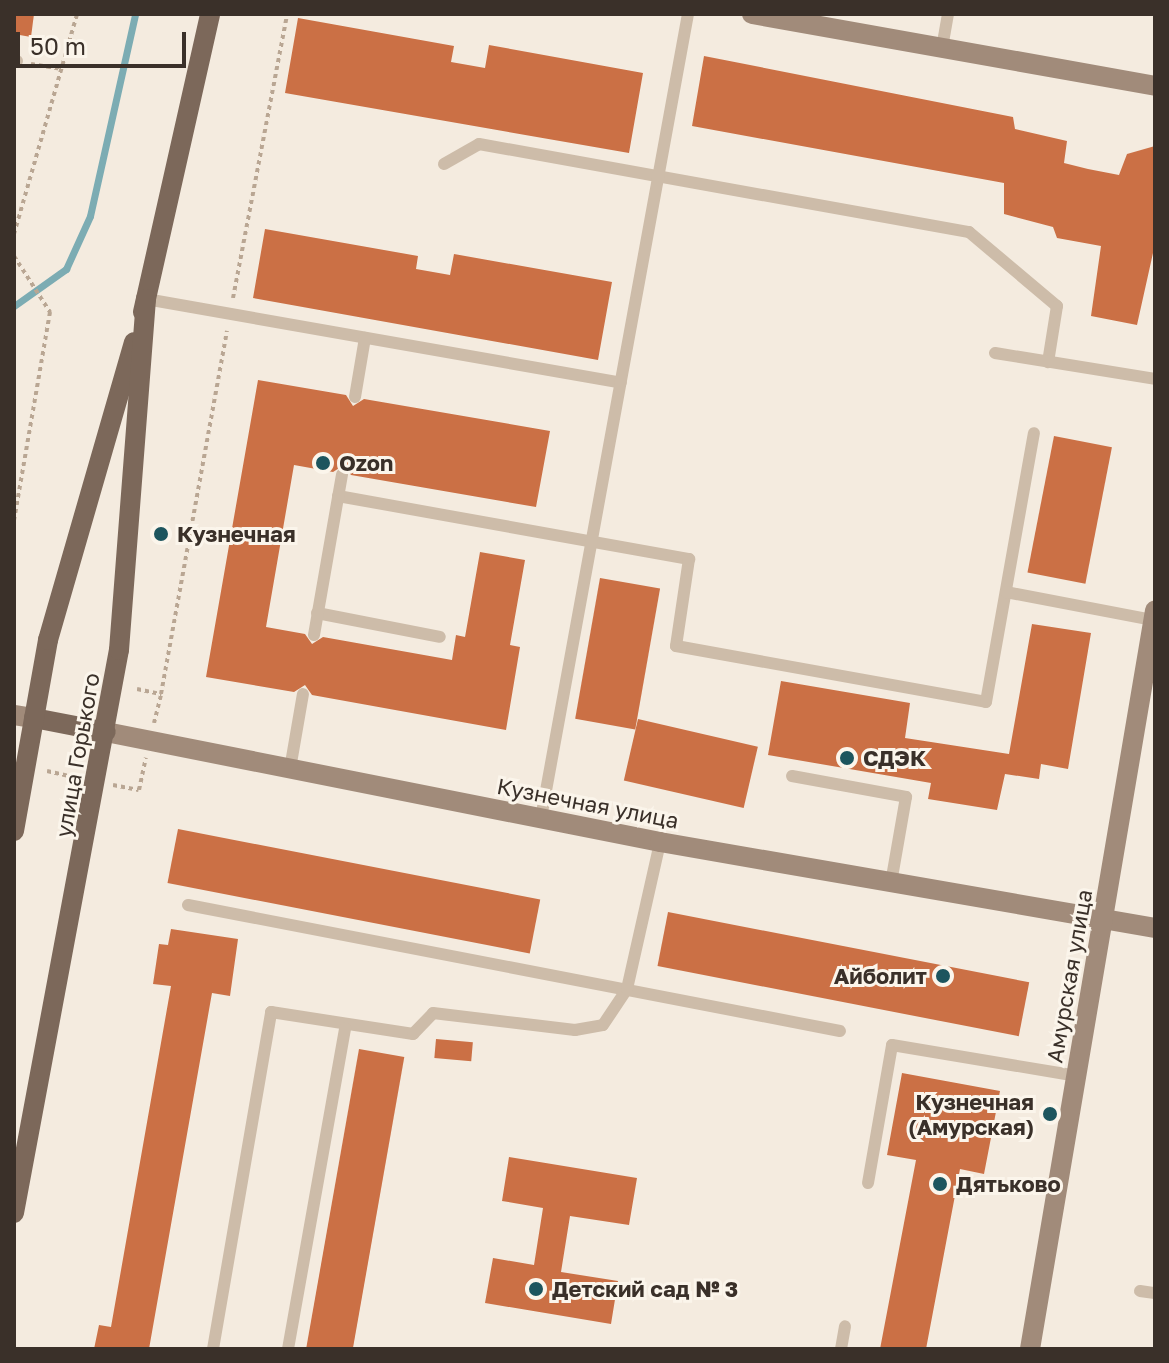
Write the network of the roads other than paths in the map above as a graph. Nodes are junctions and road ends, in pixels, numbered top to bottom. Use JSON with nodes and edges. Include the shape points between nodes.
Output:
{"nodes":[{"id":1,"x":210,"y":14,"type":"edge"},
{"id":2,"x":688,"y":14,"type":"edge"},
{"id":3,"x":752,"y":14,"type":"edge"},
{"id":4,"x":948,"y":14,"type":"edge"},
{"id":5,"x":942,"y":48,"type":"junction"},
{"id":6,"x":1155,"y":86,"type":"edge"},
{"id":7,"x":444,"y":164,"type":"dead end"},
{"id":8,"x":658,"y":175,"type":"junction"},
{"id":9,"x":146,"y":299,"type":"junction"},
{"id":10,"x":365,"y":338,"type":"junction"},
{"id":11,"x":995,"y":353,"type":"dead end"},
{"id":12,"x":1048,"y":362,"type":"junction"},
{"id":13,"x":1155,"y":379,"type":"edge"},
{"id":14,"x":621,"y":383,"type":"junction"},
{"id":15,"x":355,"y":397,"type":"dead end"},
{"id":16,"x":1034,"y":433,"type":"dead end"},
{"id":17,"x":342,"y":474,"type":"dead end"},
{"id":18,"x":338,"y":496,"type":"junction"},
{"id":19,"x":592,"y":540,"type":"junction"},
{"id":20,"x":1006,"y":592,"type":"junction"},
{"id":21,"x":317,"y":613,"type":"junction"},
{"id":22,"x":1154,"y":615,"type":"edge"},
{"id":23,"x":314,"y":635,"type":"dead end"},
{"id":24,"x":440,"y":637,"type":"dead end"},
{"id":25,"x":303,"y":694,"type":"dead end"},
{"id":26,"x":24,"y":717,"type":"edge"},
{"id":27,"x":106,"y":732,"type":"junction"},
{"id":28,"x":290,"y":769,"type":"junction"},
{"id":29,"x":792,"y":776,"type":"dead end"},
{"id":30,"x":541,"y":818,"type":"junction"},
{"id":31,"x":14,"y":831,"type":"edge"},
{"id":32,"x":660,"y":842,"type":"junction"},
{"id":33,"x":891,"y":883,"type":"junction"},
{"id":34,"x":188,"y":905,"type":"dead end"},
{"id":35,"x":1103,"y":920,"type":"junction"},
{"id":36,"x":1155,"y":928,"type":"edge"},
{"id":37,"x":627,"y":989,"type":"junction"},
{"id":38,"x":345,"y":1028,"type":"junction"},
{"id":39,"x":840,"y":1031,"type":"dead end"},
{"id":40,"x":1077,"y":1076,"type":"junction"},
{"id":41,"x":868,"y":1183,"type":"dead end"},
{"id":42,"x":14,"y":1213,"type":"edge"},
{"id":43,"x":1140,"y":1291,"type":"dead end"},
{"id":44,"x":1155,"y":1293,"type":"edge"},
{"id":45,"x":845,"y":1326,"type":"dead end"},
{"id":46,"x":213,"y":1349,"type":"edge"},
{"id":47,"x":288,"y":1349,"type":"edge"},
{"id":48,"x":841,"y":1349,"type":"edge"},
{"id":49,"x":1030,"y":1349,"type":"edge"}],
"edges":[{"from":1,"to":9,"type":"main road","name":"улица Горького"},
{"from":2,"to":8,"type":"lane"},
{"from":3,"to":5,"type":"street"},
{"from":4,"to":5,"type":"lane"},
{"from":5,"to":6,"type":"street"},
{"from":7,"to":8,"type":"lane","via":[[479,144]]},
{"from":8,"to":12,"type":"lane","via":[[969,232],[1057,306]]},
{"from":8,"to":14,"type":"lane"},
{"from":9,"to":10,"type":"lane"},
{"from":9,"to":26,"type":"main road","name":"улица Горького"},
{"from":9,"to":27,"type":"main road","name":"улица Горького","via":[[119,650]]},
{"from":10,"to":14,"type":"lane"},
{"from":10,"to":15,"type":"lane"},
{"from":11,"to":12,"type":"lane"},
{"from":12,"to":13,"type":"lane"},
{"from":14,"to":19,"type":"lane"},
{"from":16,"to":20,"type":"lane"},
{"from":17,"to":18,"type":"lane"},
{"from":18,"to":19,"type":"lane"},
{"from":18,"to":21,"type":"lane"},
{"from":19,"to":20,"type":"lane","via":[[689,559],[676,646],[986,702]]},
{"from":19,"to":30,"type":"lane"},
{"from":20,"to":22,"type":"lane"},
{"from":21,"to":23,"type":"lane"},
{"from":21,"to":24,"type":"lane"},
{"from":22,"to":35,"type":"street","name":"Амурская улица"},
{"from":25,"to":28,"type":"lane"},
{"from":26,"to":27,"type":"main road","name":"Кузнечная улица"},
{"from":26,"to":31,"type":"main road","name":"улица Горького"},
{"from":27,"to":28,"type":"street","name":"Кузнечная улица"},
{"from":27,"to":42,"type":"main road","name":"улица Горького"},
{"from":28,"to":30,"type":"street","name":"Кузнечная улица"},
{"from":29,"to":33,"type":"lane","via":[[906,797]]},
{"from":30,"to":32,"type":"street","name":"Кузнечная улица"},
{"from":32,"to":33,"type":"street","name":"Кузнечная улица"},
{"from":32,"to":37,"type":"lane"},
{"from":33,"to":35,"type":"street","name":"Кузнечная улица"},
{"from":34,"to":37,"type":"lane"},
{"from":35,"to":36,"type":"street","name":"Кузнечная улица"},
{"from":35,"to":40,"type":"street","name":"Амурская улица"},
{"from":37,"to":38,"type":"lane","via":[[603,1025],[575,1030],[433,1013],[413,1034]]},
{"from":37,"to":39,"type":"lane"},
{"from":38,"to":46,"type":"lane","via":[[271,1012]]},
{"from":38,"to":47,"type":"lane"},
{"from":40,"to":41,"type":"lane","via":[[892,1045]]},
{"from":40,"to":49,"type":"street","name":"Амурская улица"},
{"from":43,"to":44,"type":"lane"},
{"from":45,"to":48,"type":"lane"}]}
